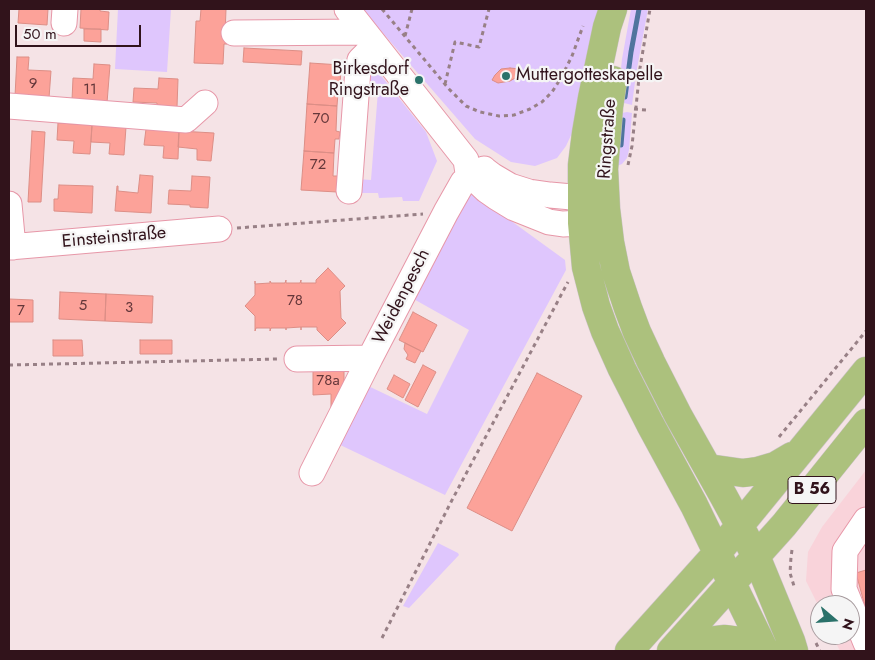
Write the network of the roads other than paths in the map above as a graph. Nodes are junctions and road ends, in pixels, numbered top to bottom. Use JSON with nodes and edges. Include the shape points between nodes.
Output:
{"nodes":[{"id":1,"x":347,"y":9,"type":"edge"},
{"id":2,"x":613,"y":9,"type":"edge"},
{"id":3,"x":623,"y":9,"type":"edge"},
{"id":4,"x":234,"y":33,"type":"dead end"},
{"id":5,"x":370,"y":39,"type":"junction"},
{"id":6,"x":205,"y":103,"type":"dead end"},
{"id":7,"x":9,"y":106,"type":"edge"},
{"id":8,"x":474,"y":169,"type":"junction"},
{"id":9,"x":349,"y":191,"type":"dead end"},
{"id":10,"x":9,"y":204,"type":"edge"},
{"id":11,"x":590,"y":210,"type":"junction"},
{"id":12,"x":219,"y":230,"type":"road end"},
{"id":13,"x":11,"y":247,"type":"edge"},
{"id":14,"x":370,"y":358,"type":"junction"},
{"id":15,"x":297,"y":359,"type":"road end"},
{"id":16,"x":866,"y":371,"type":"edge"},
{"id":17,"x":866,"y":424,"type":"edge"},
{"id":18,"x":800,"y":452,"type":"junction"},
{"id":19,"x":708,"y":468,"type":"junction"},
{"id":20,"x":312,"y":474,"type":"dead end"},
{"id":21,"x":866,"y":520,"type":"edge"},
{"id":22,"x":740,"y":525,"type":"junction"},
{"id":23,"x":718,"y":552,"type":"junction"},
{"id":24,"x":756,"y":556,"type":"junction"},
{"id":25,"x":733,"y":583,"type":"junction"},
{"id":26,"x":866,"y":643,"type":"edge"},
{"id":27,"x":805,"y":647,"type":"edge"},
{"id":28,"x":765,"y":650,"type":"edge"},
{"id":29,"x":629,"y":651,"type":"edge"},
{"id":30,"x":672,"y":651,"type":"edge"}],
"edges":[{"from":1,"to":5,"type":"street"},
{"from":2,"to":11,"type":"main road","name":"Ringstraße","via":[[582,165]]},
{"from":3,"to":11,"type":"main road","name":"Ringstraße","via":[[604,169]]},
{"from":4,"to":5,"type":"street"},
{"from":5,"to":8,"type":"street"},
{"from":5,"to":9,"type":"street","via":[[358,69]]},
{"from":6,"to":7,"type":"street","via":[[186,120]]},
{"from":8,"to":11,"type":"street","via":[[486,190],[514,208],[549,222],[563,224]]},
{"from":8,"to":14,"type":"street","name":"Weidenpesch","via":[[446,212]]},
{"from":10,"to":13,"type":"street"},
{"from":11,"to":19,"type":"main road","via":[[610,242],[616,272],[637,332],[678,416]]},
{"from":11,"to":23,"type":"main road","via":[[586,267],[605,331],[622,370]]},
{"from":12,"to":13,"type":"street","name":"Einsteinstraße"},
{"from":14,"to":15,"type":"street","name":"Weidenpesch"},
{"from":14,"to":20,"type":"street"},
{"from":16,"to":18,"type":"main road","number":"B 56"},
{"from":17,"to":24,"type":"main road","number":"B 56"},
{"from":18,"to":19,"type":"main road","via":[[758,471],[743,473]]},
{"from":18,"to":22,"type":"main road","number":"B 56"},
{"from":19,"to":22,"type":"main road"},
{"from":21,"to":26,"type":"street","via":[[845,551],[844,589]]},
{"from":22,"to":23,"type":"main road","number":"B 56"},
{"from":22,"to":24,"type":"main road"},
{"from":23,"to":25,"type":"main road"},
{"from":23,"to":29,"type":"main road","number":"B 56"},
{"from":24,"to":25,"type":"main road","number":"B 56"},
{"from":24,"to":27,"type":"main road","via":[[791,641]]},
{"from":25,"to":28,"type":"main road"},
{"from":25,"to":30,"type":"main road","number":"B 56"},
{"from":28,"to":30,"type":"main road","via":[[725,639]]}]}
